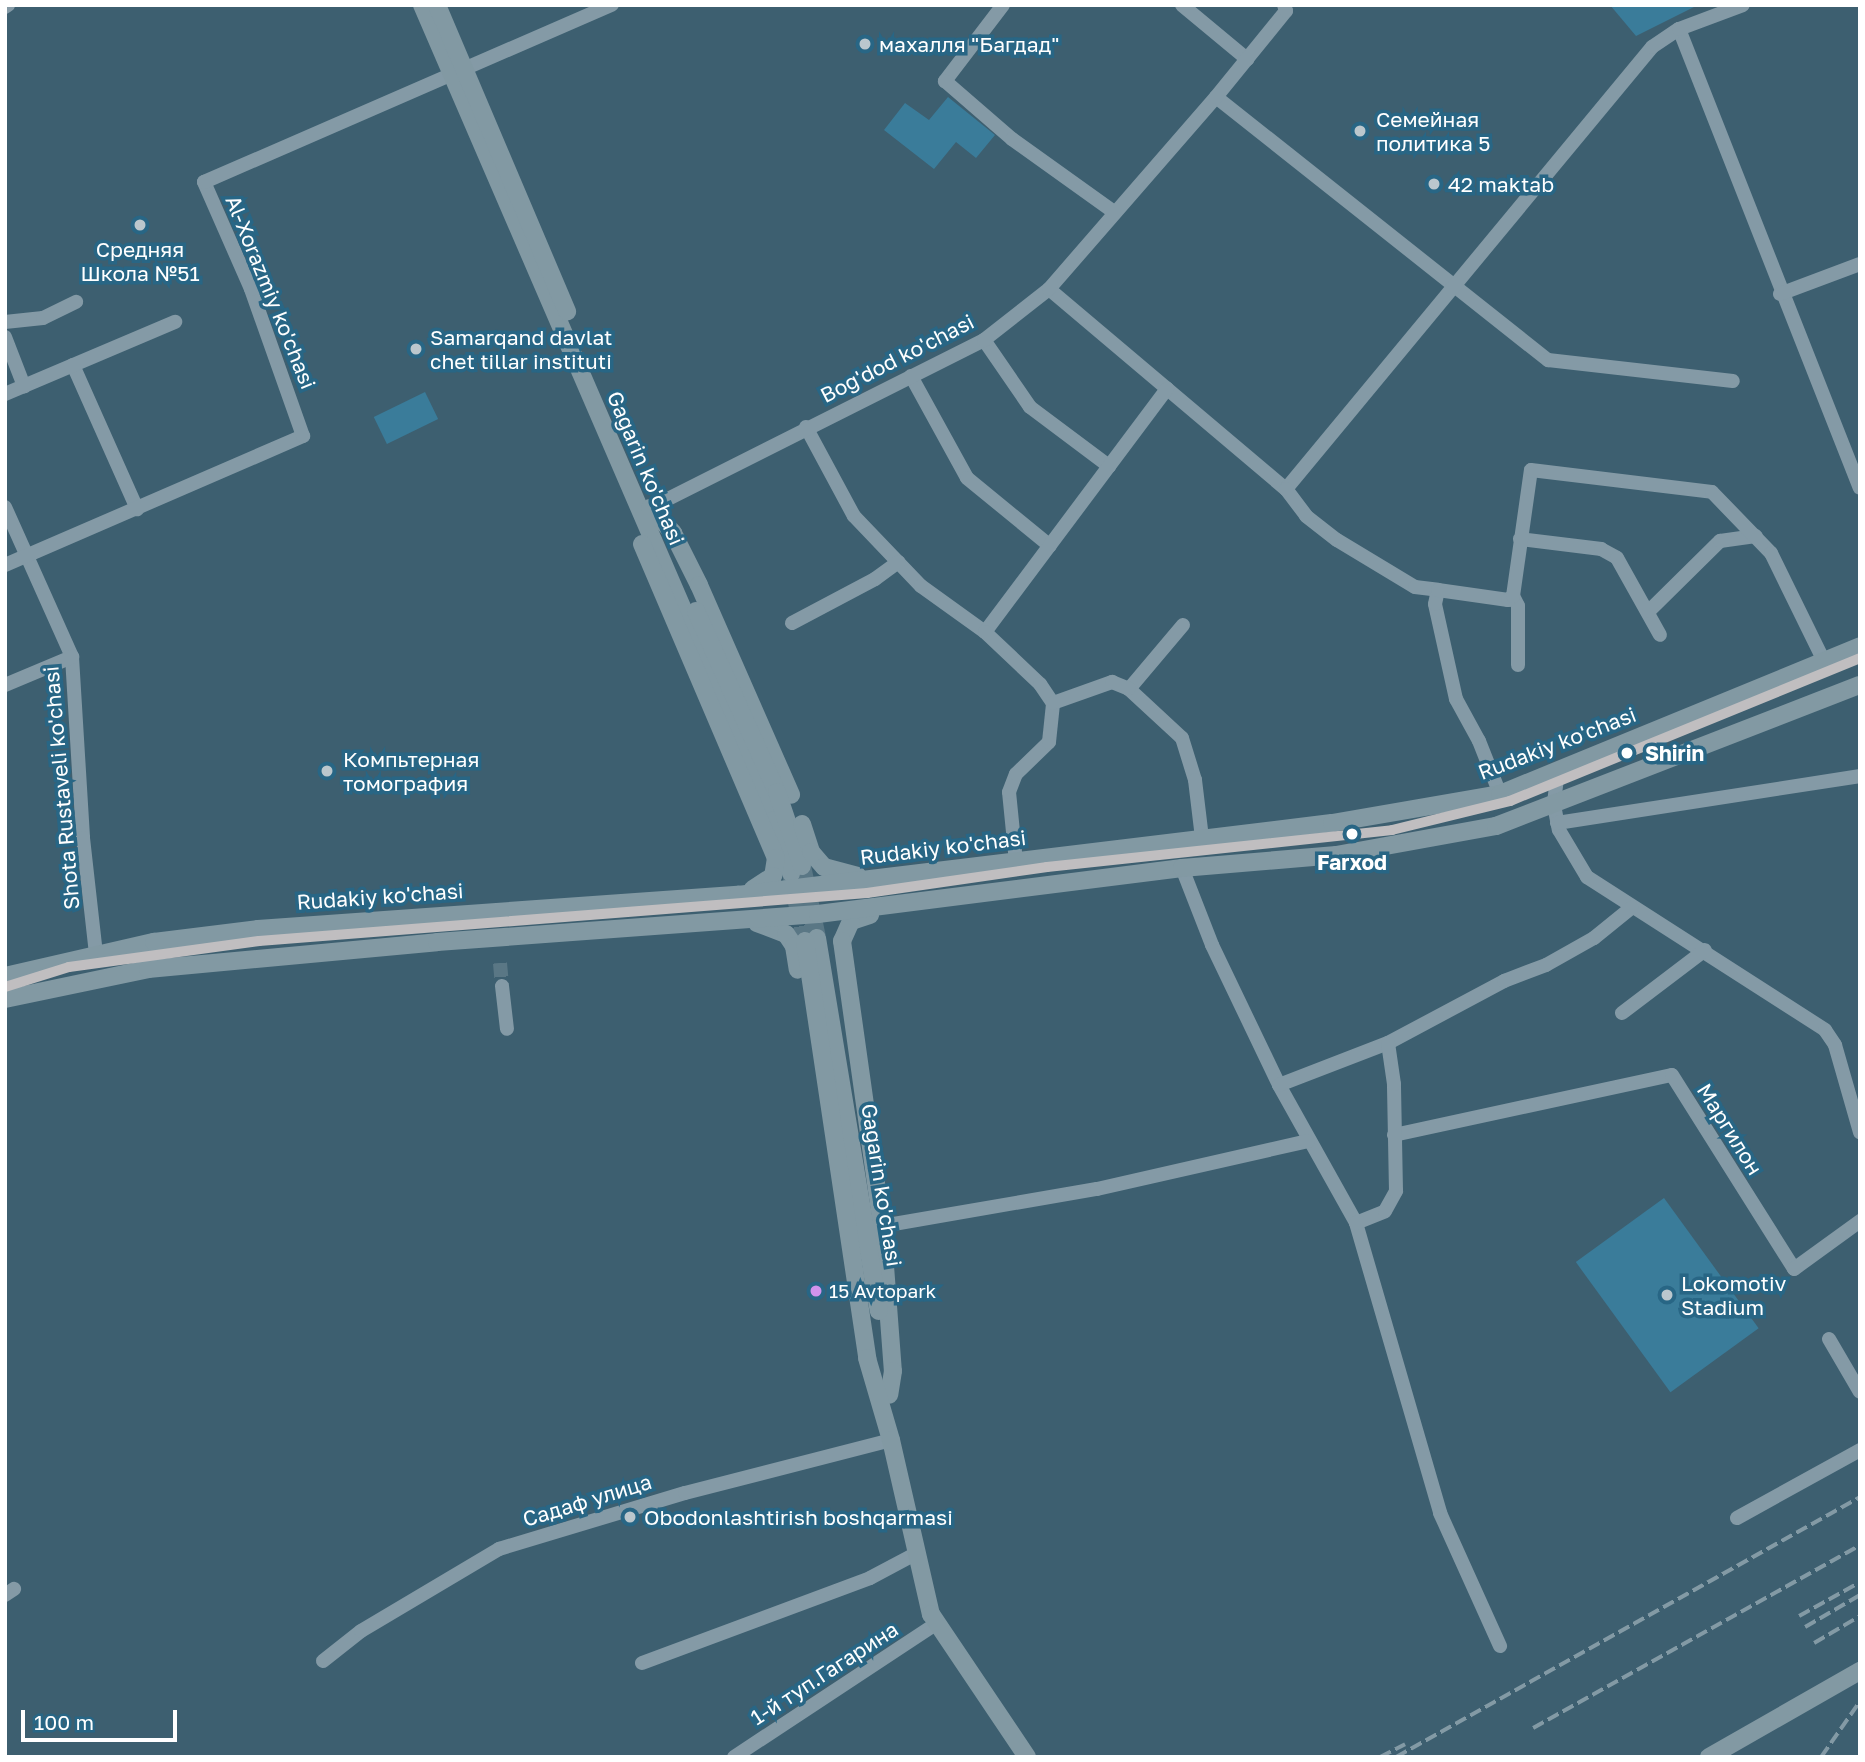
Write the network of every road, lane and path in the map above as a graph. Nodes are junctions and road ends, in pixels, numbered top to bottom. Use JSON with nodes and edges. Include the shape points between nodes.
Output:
{"nodes":[{"id":1,"x":422,"y":5,"type":"edge"},
{"id":2,"x":437,"y":5,"type":"edge"},
{"id":3,"x":612,"y":5,"type":"edge"},
{"id":4,"x":1003,"y":5,"type":"edge"},
{"id":5,"x":1182,"y":5,"type":"edge"},
{"id":6,"x":1284,"y":5,"type":"edge"},
{"id":7,"x":1743,"y":5,"type":"edge"},
{"id":8,"x":1679,"y":29,"type":"junction"},
{"id":9,"x":1247,"y":59,"type":"junction"},
{"id":10,"x":459,"y":74,"type":"junction"},
{"id":11,"x":1216,"y":97,"type":"junction"},
{"id":12,"x":1114,"y":212,"type":"junction"},
{"id":13,"x":1860,"y":264,"type":"edge"},
{"id":14,"x":1451,"y":285,"type":"junction"},
{"id":15,"x":1049,"y":289,"type":"junction"},
{"id":16,"x":1780,"y":294,"type":"junction"},
{"id":17,"x":76,"y":302,"type":"dead end"},
{"id":18,"x":175,"y":321,"type":"dead end"},
{"id":19,"x":5,"y":322,"type":"edge"},
{"id":20,"x":5,"y":337,"type":"edge"},
{"id":21,"x":984,"y":340,"type":"junction"},
{"id":22,"x":73,"y":365,"type":"junction"},
{"id":23,"x":911,"y":376,"type":"junction"},
{"id":24,"x":1732,"y":381,"type":"dead end"},
{"id":25,"x":24,"y":387,"type":"junction"},
{"id":26,"x":1167,"y":389,"type":"junction"},
{"id":27,"x":5,"y":394,"type":"edge"},
{"id":28,"x":806,"y":427,"type":"junction"},
{"id":29,"x":1109,"y":467,"type":"junction"},
{"id":30,"x":1860,"y":488,"type":"edge"},
{"id":31,"x":1286,"y":489,"type":"junction"},
{"id":32,"x":5,"y":507,"type":"edge"},
{"id":33,"x":136,"y":509,"type":"junction"},
{"id":34,"x":645,"y":510,"type":"junction"},
{"id":35,"x":1756,"y":536,"type":"junction"},
{"id":36,"x":1520,"y":539,"type":"junction"},
{"id":37,"x":1050,"y":546,"type":"junction"},
{"id":38,"x":29,"y":556,"type":"junction"},
{"id":39,"x":898,"y":562,"type":"junction"},
{"id":40,"x":5,"y":565,"type":"edge"},
{"id":41,"x":1438,"y":590,"type":"junction"},
{"id":42,"x":1513,"y":596,"type":"junction"},
{"id":43,"x":1650,"y":611,"type":"junction"},
{"id":44,"x":792,"y":623,"type":"dead end"},
{"id":45,"x":1183,"y":625,"type":"dead end"},
{"id":46,"x":985,"y":632,"type":"junction"},
{"id":47,"x":1660,"y":635,"type":"dead end"},
{"id":48,"x":1860,"y":646,"type":"edge"},
{"id":49,"x":72,"y":657,"type":"junction"},
{"id":50,"x":1824,"y":661,"type":"junction"},
{"id":51,"x":1518,"y":665,"type":"dead end"},
{"id":52,"x":5,"y":685,"type":"edge"},
{"id":53,"x":1860,"y":685,"type":"edge"},
{"id":54,"x":1129,"y":689,"type":"junction"},
{"id":55,"x":1053,"y":703,"type":"junction"},
{"id":56,"x":1558,"y":770,"type":"junction"},
{"id":57,"x":1860,"y":776,"type":"edge"},
{"id":58,"x":1500,"y":794,"type":"junction"},
{"id":59,"x":1556,"y":814,"type":"junction"},
{"id":60,"x":1202,"y":838,"type":"junction"},
{"id":61,"x":1016,"y":862,"type":"junction"},
{"id":62,"x":1182,"y":868,"type":"junction"},
{"id":63,"x":960,"y":869,"type":"junction"},
{"id":64,"x":797,"y":870,"type":"tunnel mouth"},
{"id":65,"x":878,"y":879,"type":"junction"},
{"id":66,"x":738,"y":895,"type":"junction"},
{"id":67,"x":961,"y":896,"type":"junction"},
{"id":68,"x":908,"y":904,"type":"junction"},
{"id":69,"x":555,"y":906,"type":"junction"},
{"id":70,"x":1631,"y":908,"type":"junction"},
{"id":71,"x":736,"y":920,"type":"junction"},
{"id":72,"x":557,"y":933,"type":"junction"},
{"id":73,"x":811,"y":939,"type":"tunnel mouth"},
{"id":74,"x":1705,"y":950,"type":"junction"},
{"id":75,"x":96,"y":954,"type":"junction"},
{"id":76,"x":5,"y":976,"type":"edge"},
{"id":77,"x":502,"y":986,"type":"tunnel mouth"},
{"id":78,"x":5,"y":999,"type":"edge"},
{"id":79,"x":1622,"y":1013,"type":"dead end"},
{"id":80,"x":507,"y":1028,"type":"dead end"},
{"id":81,"x":1388,"y":1043,"type":"junction"},
{"id":82,"x":1279,"y":1085,"type":"junction"},
{"id":83,"x":1860,"y":1132,"type":"edge"},
{"id":84,"x":1394,"y":1135,"type":"junction"},
{"id":85,"x":1308,"y":1141,"type":"junction"},
{"id":86,"x":1860,"y":1221,"type":"edge"},
{"id":87,"x":1356,"y":1223,"type":"junction"},
{"id":88,"x":882,"y":1226,"type":"junction"},
{"id":89,"x":1829,"y":1339,"type":"dead end"},
{"id":90,"x":1860,"y":1392,"type":"edge"},
{"id":91,"x":884,"y":1397,"type":"junction"},
{"id":92,"x":891,"y":1440,"type":"junction"},
{"id":93,"x":1860,"y":1450,"type":"edge"},
{"id":94,"x":1737,"y":1518,"type":"dead end"},
{"id":95,"x":917,"y":1553,"type":"junction"},
{"id":96,"x":937,"y":1623,"type":"junction"},
{"id":97,"x":1500,"y":1646,"type":"dead end"},
{"id":98,"x":323,"y":1661,"type":"dead end"},
{"id":99,"x":642,"y":1663,"type":"dead end"},
{"id":100,"x":1860,"y":1671,"type":"edge"},
{"id":101,"x":734,"y":1757,"type":"edge"},
{"id":102,"x":1027,"y":1757,"type":"edge"},
{"id":103,"x":1709,"y":1757,"type":"edge"}],
"edges":[{"from":1,"to":10,"type":"main road","name":"Gagarin ko'chasi"},
{"from":2,"to":10,"type":"main road","name":"Gagarin ko'chasi"},
{"from":3,"to":10,"type":"street","name":"Al-Xorazmiy ko'chasi"},
{"from":4,"to":12,"type":"street","via":[[945,81],[1012,139]]},
{"from":5,"to":9,"type":"street"},
{"from":6,"to":9,"type":"street","name":"Bog'dod ko'chasi","via":[[1286,11]]},
{"from":7,"to":8,"type":"street"},
{"from":8,"to":14,"type":"street","via":[[1652,47]]},
{"from":8,"to":16,"type":"street"},
{"from":9,"to":11,"type":"street","name":"Bog'dod ko'chasi"},
{"from":10,"to":33,"type":"street","name":"Al-Xorazmiy ko'chasi","via":[[204,182],[251,289],[303,436]]},
{"from":10,"to":34,"type":"main road","name":"Gagarin ko'chasi"},
{"from":11,"to":12,"type":"street","name":"Bog'dod ko'chasi"},
{"from":11,"to":14,"type":"street"},
{"from":12,"to":15,"type":"street","name":"Bog'dod ko'chasi"},
{"from":13,"to":16,"type":"street"},
{"from":14,"to":24,"type":"street","via":[[1548,360]]},
{"from":14,"to":31,"type":"street"},
{"from":15,"to":21,"type":"street","name":"Bog'dod ko'chasi"},
{"from":15,"to":26,"type":"street"},
{"from":16,"to":30,"type":"street"},
{"from":17,"to":19,"type":"street","via":[[43,318]]},
{"from":18,"to":22,"type":"street"},
{"from":20,"to":25,"type":"street"},
{"from":21,"to":23,"type":"street","name":"Bog'dod ko'chasi"},
{"from":21,"to":29,"type":"street","via":[[1030,407]]},
{"from":22,"to":25,"type":"street"},
{"from":22,"to":33,"type":"street"},
{"from":23,"to":28,"type":"street","name":"Bog'dod ko'chasi"},
{"from":23,"to":37,"type":"street","via":[[967,478]]},
{"from":25,"to":27,"type":"street"},
{"from":26,"to":29,"type":"street"},
{"from":26,"to":31,"type":"street"},
{"from":28,"to":34,"type":"street","name":"Bog'dod ko'chasi"},
{"from":28,"to":39,"type":"street","via":[[854,516]]},
{"from":29,"to":37,"type":"street"},
{"from":31,"to":41,"type":"street","via":[[1306,516],[1337,540],[1415,587]]},
{"from":32,"to":38,"type":"street","name":"Shota Rustaveli ko'chasi"},
{"from":33,"to":38,"type":"street","name":"Al-Xorazmiy ko'chasi"},
{"from":34,"to":64,"type":"main road","name":"Gagarin ko'chasi","via":[[777,792]]},
{"from":34,"to":65,"type":"main road","via":[[673,533],[699,585],[760,718],[815,858],[831,870]]},
{"from":34,"to":66,"type":"main road","via":[[643,547],[661,595],[776,858],[769,881]]},
{"from":35,"to":36,"type":"street","via":[[1712,492],[1539,468],[1531,470],[1528,481]]},
{"from":35,"to":43,"type":"street","via":[[1720,541]]},
{"from":35,"to":50,"type":"street","via":[[1784,576]]},
{"from":36,"to":42,"type":"street"},
{"from":36,"to":43,"type":"street","via":[[1601,549],[1617,558]]},
{"from":37,"to":46,"type":"street"},
{"from":38,"to":40,"type":"street","name":"Al-Xorazmiy ko'chasi"},
{"from":38,"to":49,"type":"street","name":"Shota Rustaveli ko'chasi"},
{"from":39,"to":44,"type":"street"},
{"from":39,"to":46,"type":"street","via":[[921,586]]},
{"from":41,"to":42,"type":"street","via":[[1508,600]]},
{"from":41,"to":58,"type":"street","via":[[1435,604],[1455,699],[1479,741]]},
{"from":42,"to":51,"type":"street","via":[[1518,606]]},
{"from":43,"to":47,"type":"street"},
{"from":45,"to":54,"type":"street"},
{"from":46,"to":55,"type":"street","via":[[1040,684]]},
{"from":48,"to":50,"type":"main road","name":"Rudakiy ko'chasi"},
{"from":49,"to":52,"type":"street"},
{"from":49,"to":75,"type":"street","name":"Shota Rustaveli ko'chasi","via":[[83,838]]},
{"from":50,"to":56,"type":"main road","name":"Rudakiy ko'chasi"},
{"from":53,"to":59,"type":"main road"},
{"from":54,"to":55,"type":"street","via":[[1112,682]]},
{"from":54,"to":60,"type":"street","via":[[1182,738],[1195,780]]},
{"from":55,"to":61,"type":"street","via":[[1048,742],[1016,774],[1009,792]]},
{"from":56,"to":58,"type":"main road","name":"Rudakiy ko'chasi"},
{"from":56,"to":59,"type":"street"},
{"from":57,"to":59,"type":"street"},
{"from":58,"to":60,"type":"main road","name":"Rudakiy ko'chasi","via":[[1332,823]]},
{"from":59,"to":62,"type":"main road","via":[[1336,855]]},
{"from":59,"to":70,"type":"street","via":[[1573,859],[1587,877]]},
{"from":60,"to":61,"type":"main road","name":"Rudakiy ko'chasi"},
{"from":61,"to":63,"type":"main road","name":"Rudakiy ko'chasi"},
{"from":62,"to":67,"type":"main road"},
{"from":62,"to":82,"type":"street","via":[[1212,945]]},
{"from":63,"to":65,"type":"main road","name":"Rudakiy ko'chasi"},
{"from":63,"to":67,"type":"main road"},
{"from":65,"to":66,"type":"main road","name":"Rudakiy ko'chasi"},
{"from":66,"to":69,"type":"main road","name":"Rudakiy ko'chasi"},
{"from":67,"to":68,"type":"main road"},
{"from":68,"to":71,"type":"main road"},
{"from":68,"to":88,"type":"main road","via":[[851,921],[842,933]]},
{"from":69,"to":72,"type":"main road"},
{"from":69,"to":75,"type":"main road","name":"Rudakiy ko'chasi","via":[[258,929]]},
{"from":70,"to":74,"type":"street"},
{"from":70,"to":81,"type":"street","via":[[1594,938],[1546,965],[1504,981]]},
{"from":71,"to":72,"type":"main road"},
{"from":71,"to":91,"type":"main road","via":[[777,927],[794,946],[854,1330],[864,1374]]},
{"from":72,"to":78,"type":"main road","via":[[148,969]]},
{"from":73,"to":91,"type":"main road","name":"Gagarin ko'chasi","via":[[867,1358]]},
{"from":74,"to":79,"type":"street"},
{"from":74,"to":83,"type":"street","via":[[1825,1030],[1835,1045]]},
{"from":75,"to":76,"type":"main road","name":"Rudakiy ko'chasi"},
{"from":77,"to":80,"type":"street"},
{"from":81,"to":82,"type":"street"},
{"from":81,"to":84,"type":"street"},
{"from":82,"to":85,"type":"street"},
{"from":84,"to":86,"type":"street","name":"Маргилон","via":[[1672,1075],[1794,1269]]},
{"from":84,"to":87,"type":"street","via":[[1396,1191],[1385,1211]]},
{"from":85,"to":87,"type":"street"},
{"from":85,"to":88,"type":"street","via":[[1097,1189]]},
{"from":87,"to":97,"type":"street","via":[[1440,1513]]},
{"from":88,"to":91,"type":"main road","via":[[893,1371]]},
{"from":89,"to":90,"type":"street"},
{"from":91,"to":92,"type":"main road","name":"Gagarin ko'chasi"},
{"from":92,"to":95,"type":"main road","name":"Gagarin ko'chasi"},
{"from":92,"to":98,"type":"street","name":"Садаф улица","via":[[685,1493],[499,1549],[361,1631]]},
{"from":93,"to":94,"type":"street"},
{"from":95,"to":96,"type":"main road","name":"Gagarin ko'chasi"},
{"from":95,"to":99,"type":"street","via":[[870,1578]]},
{"from":96,"to":101,"type":"street","name":"1-й туп.Гагарина"},
{"from":96,"to":102,"type":"main road","name":"Gagarin ko'chasi"},
{"from":100,"to":103,"type":"main road"}]}
